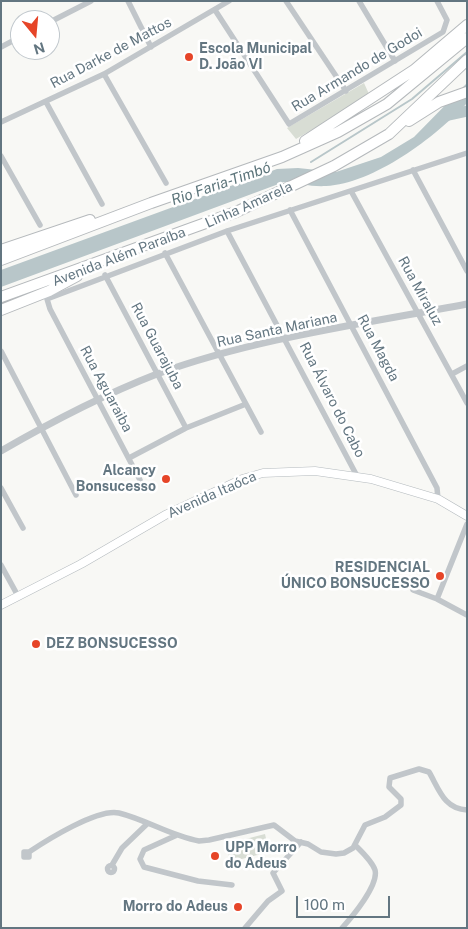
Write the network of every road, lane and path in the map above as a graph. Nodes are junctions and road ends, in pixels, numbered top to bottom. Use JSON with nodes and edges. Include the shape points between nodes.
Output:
{"nodes":[{"id":1,"x":91,"y":1,"type":"edge"},
{"id":2,"x":128,"y":1,"type":"edge"},
{"id":3,"x":228,"y":1,"type":"edge"},
{"id":4,"x":286,"y":1,"type":"edge"},
{"id":5,"x":359,"y":1,"type":"edge"},
{"id":6,"x":437,"y":1,"type":"edge"},
{"id":7,"x":215,"y":10,"type":"junction"},
{"id":8,"x":60,"y":17,"type":"edge"},
{"id":9,"x":467,"y":25,"type":"edge"},
{"id":10,"x":467,"y":38,"type":"edge"},
{"id":11,"x":151,"y":47,"type":"junction"},
{"id":12,"x":467,"y":60,"type":"edge"},
{"id":13,"x":395,"y":61,"type":"junction"},
{"id":14,"x":104,"y":74,"type":"junction"},
{"id":15,"x":346,"y":91,"type":"junction"},
{"id":16,"x":467,"y":92,"type":"edge"},
{"id":17,"x":46,"y":102,"type":"junction"},
{"id":18,"x":1,"y":122,"type":"edge"},
{"id":19,"x":389,"y":134,"type":"junction"},
{"id":20,"x":467,"y":153,"type":"edge"},
{"id":21,"x":1,"y":156,"type":"edge"},
{"id":22,"x":282,"y":157,"type":"junction"},
{"id":23,"x":413,"y":170,"type":"junction"},
{"id":24,"x":166,"y":183,"type":"dead end"},
{"id":25,"x":351,"y":191,"type":"junction"},
{"id":26,"x":151,"y":203,"type":"junction"},
{"id":27,"x":102,"y":204,"type":"dead end"},
{"id":28,"x":290,"y":210,"type":"junction"},
{"id":29,"x":40,"y":225,"type":"dead end"},
{"id":30,"x":227,"y":230,"type":"junction"},
{"id":31,"x":1,"y":250,"type":"edge"},
{"id":32,"x":165,"y":253,"type":"junction"},
{"id":33,"x":1,"y":260,"type":"edge"},
{"id":34,"x":99,"y":263,"type":"junction"},
{"id":35,"x":467,"y":270,"type":"edge"},
{"id":36,"x":106,"y":275,"type":"junction"},
{"id":37,"x":1,"y":297,"type":"edge"},
{"id":38,"x":467,"y":304,"type":"edge"},
{"id":39,"x":50,"y":309,"type":"joint"},
{"id":40,"x":1,"y":310,"type":"edge"},
{"id":41,"x":418,"y":314,"type":"junction"},
{"id":42,"x":352,"y":326,"type":"junction"},
{"id":43,"x":286,"y":339,"type":"junction"},
{"id":44,"x":1,"y":350,"type":"edge"},
{"id":45,"x":220,"y":354,"type":"junction"},
{"id":46,"x":467,"y":366,"type":"edge"},
{"id":47,"x":158,"y":374,"type":"junction"},
{"id":48,"x":452,"y":374,"type":"junction"},
{"id":49,"x":98,"y":400,"type":"junction"},
{"id":50,"x":467,"y":403,"type":"edge"},
{"id":51,"x":246,"y":404,"type":"junction"},
{"id":52,"x":41,"y":428,"type":"junction"},
{"id":53,"x":186,"y":428,"type":"junction"},
{"id":54,"x":261,"y":432,"type":"dead end"},
{"id":55,"x":1,"y":451,"type":"edge"},
{"id":56,"x":129,"y":458,"type":"junction"},
{"id":57,"x":357,"y":476,"type":"junction"},
{"id":58,"x":140,"y":480,"type":"dead end"},
{"id":59,"x":1,"y":488,"type":"edge"},
{"id":60,"x":76,"y":495,"type":"dead end"},
{"id":61,"x":438,"y":499,"type":"junction"},
{"id":62,"x":467,"y":516,"type":"edge"},
{"id":63,"x":467,"y":524,"type":"edge"},
{"id":64,"x":23,"y":528,"type":"dead end"},
{"id":65,"x":2,"y":566,"type":"edge"},
{"id":66,"x":412,"y":590,"type":"dead end"},
{"id":67,"x":18,"y":596,"type":"junction"},
{"id":68,"x":437,"y":599,"type":"junction"},
{"id":69,"x":1,"y":605,"type":"edge"},
{"id":70,"x":467,"y":615,"type":"edge"},
{"id":71,"x":467,"y":810,"type":"edge"},
{"id":72,"x":147,"y":824,"type":"junction"},
{"id":73,"x":177,"y":835,"type":"junction"},
{"id":74,"x":300,"y":842,"type":"junction"},
{"id":75,"x":355,"y":845,"type":"junction"},
{"id":76,"x":29,"y":852,"type":"dead end"},
{"id":77,"x":112,"y":865,"type":"dead end"},
{"id":78,"x":232,"y":885,"type":"dead end"},
{"id":79,"x":245,"y":928,"type":"edge"},
{"id":80,"x":342,"y":928,"type":"edge"}],
"edges":[{"from":1,"to":8,"type":"street"},
{"from":2,"to":11,"type":"street"},
{"from":3,"to":7,"type":"street","name":"Rua Darke de Mattos"},
{"from":4,"to":15,"type":"street"},
{"from":5,"to":13,"type":"street"},
{"from":6,"to":13,"type":"street","name":"Rua Armando de Godoi","via":[[448,24],[439,36]]},
{"from":7,"to":11,"type":"street","name":"Rua Darke de Mattos"},
{"from":7,"to":15,"type":"street","name":"Rua Armando de Godoi","via":[[289,124]]},
{"from":9,"to":22,"type":"highway","via":[[409,73]]},
{"from":10,"to":22,"type":"highway","via":[[387,104],[338,132]]},
{"from":11,"to":14,"type":"street","name":"Rua Darke de Mattos"},
{"from":12,"to":19,"type":"highway","name":"Linha Amarela"},
{"from":13,"to":15,"type":"street","name":"Rua Armando de Godoi"},
{"from":14,"to":17,"type":"street","name":"Rua Darke de Mattos"},
{"from":14,"to":24,"type":"street"},
{"from":16,"to":19,"type":"highway","via":[[439,102]]},
{"from":17,"to":18,"type":"street","name":"Rua Darke de Mattos"},
{"from":17,"to":27,"type":"street"},
{"from":19,"to":34,"type":"highway","name":"Linha Amarela","via":[[334,166],[236,212]]},
{"from":20,"to":23,"type":"street","name":"Avenida Além Paraíba"},
{"from":21,"to":29,"type":"street"},
{"from":22,"to":26,"type":"highway"},
{"from":23,"to":25,"type":"street","name":"Avenida Além Paraíba"},
{"from":23,"to":35,"type":"street"},
{"from":25,"to":28,"type":"street","name":"Avenida Além Paraíba"},
{"from":25,"to":41,"type":"street","name":"Rua Miraluz"},
{"from":26,"to":31,"type":"highway"},
{"from":26,"to":33,"type":"highway"},
{"from":28,"to":30,"type":"street","name":"Avenida Além Paraíba"},
{"from":28,"to":42,"type":"street","name":"Rua Magda"},
{"from":30,"to":32,"type":"street","name":"Avenida Além Paraíba"},
{"from":30,"to":43,"type":"street","name":"Rua Álvaro do Cabo"},
{"from":32,"to":36,"type":"street","name":"Avenida Além Paraíba"},
{"from":32,"to":45,"type":"street"},
{"from":34,"to":37,"type":"highway","name":"Linha Amarela"},
{"from":34,"to":40,"type":"highway","via":[[49,291]]},
{"from":36,"to":39,"type":"street","name":"Avenida Além Paraíba","via":[[50,297],[47,300]]},
{"from":36,"to":47,"type":"street","name":"Rua Guarajuba"},
{"from":38,"to":41,"type":"street","name":"Rua Santa Mariana"},
{"from":39,"to":49,"type":"street","name":"Rua Aguaraiba"},
{"from":41,"to":42,"type":"street","name":"Rua Santa Mariana"},
{"from":41,"to":48,"type":"street","name":"Rua Miraluz"},
{"from":42,"to":43,"type":"street","name":"Rua Santa Mariana"},
{"from":42,"to":61,"type":"street","name":"Rua Magda","via":[[437,488]]},
{"from":43,"to":45,"type":"street","name":"Rua Santa Mariana"},
{"from":43,"to":57,"type":"street","name":"Rua Álvaro do Cabo"},
{"from":44,"to":52,"type":"street"},
{"from":45,"to":47,"type":"street","name":"Rua Santa Mariana"},
{"from":45,"to":51,"type":"street"},
{"from":46,"to":48,"type":"street"},
{"from":47,"to":49,"type":"street","name":"Rua Santa Mariana"},
{"from":47,"to":53,"type":"street","name":"Rua Guarajuba"},
{"from":48,"to":50,"type":"street","name":"Rua Miraluz"},
{"from":49,"to":52,"type":"street","name":"Rua Santa Mariana"},
{"from":49,"to":56,"type":"street","name":"Rua Aguaraiba"},
{"from":51,"to":53,"type":"street"},
{"from":51,"to":54,"type":"street"},
{"from":52,"to":55,"type":"street","name":"Rua Santa Mariana"},
{"from":52,"to":60,"type":"street"},
{"from":53,"to":56,"type":"street"},
{"from":56,"to":58,"type":"street","name":"Rua Aguaraiba"},
{"from":57,"to":61,"type":"main road","name":"Avenida Itaóca"},
{"from":57,"to":67,"type":"main road","name":"Avenida Itaóca","via":[[278,471],[242,479],[167,514]]},
{"from":59,"to":64,"type":"street"},
{"from":61,"to":62,"type":"main road","name":"Avenida Itaóca"},
{"from":63,"to":68,"type":"street"},
{"from":65,"to":67,"type":"street"},
{"from":66,"to":68,"type":"street"},
{"from":67,"to":69,"type":"main road","name":"Avenida Itaóca"},
{"from":68,"to":70,"type":"street"},
{"from":71,"to":75,"type":"street","via":[[445,800],[426,770],[394,776],[388,782],[389,787],[401,799],[402,805],[365,825]]},
{"from":72,"to":73,"type":"street"},
{"from":72,"to":76,"type":"street","via":[[119,813],[110,814],[73,826]]},
{"from":72,"to":77,"type":"street","via":[[122,848]]},
{"from":73,"to":74,"type":"street","via":[[205,841],[274,825]]},
{"from":73,"to":78,"type":"street","via":[[144,850],[140,859],[144,867],[198,881]]},
{"from":74,"to":75,"type":"street","via":[[321,852],[336,854],[348,852]]},
{"from":74,"to":79,"type":"street","via":[[273,873],[282,887],[281,892],[268,900]]},
{"from":75,"to":80,"type":"street","via":[[374,868],[375,875],[362,906]]}]}
